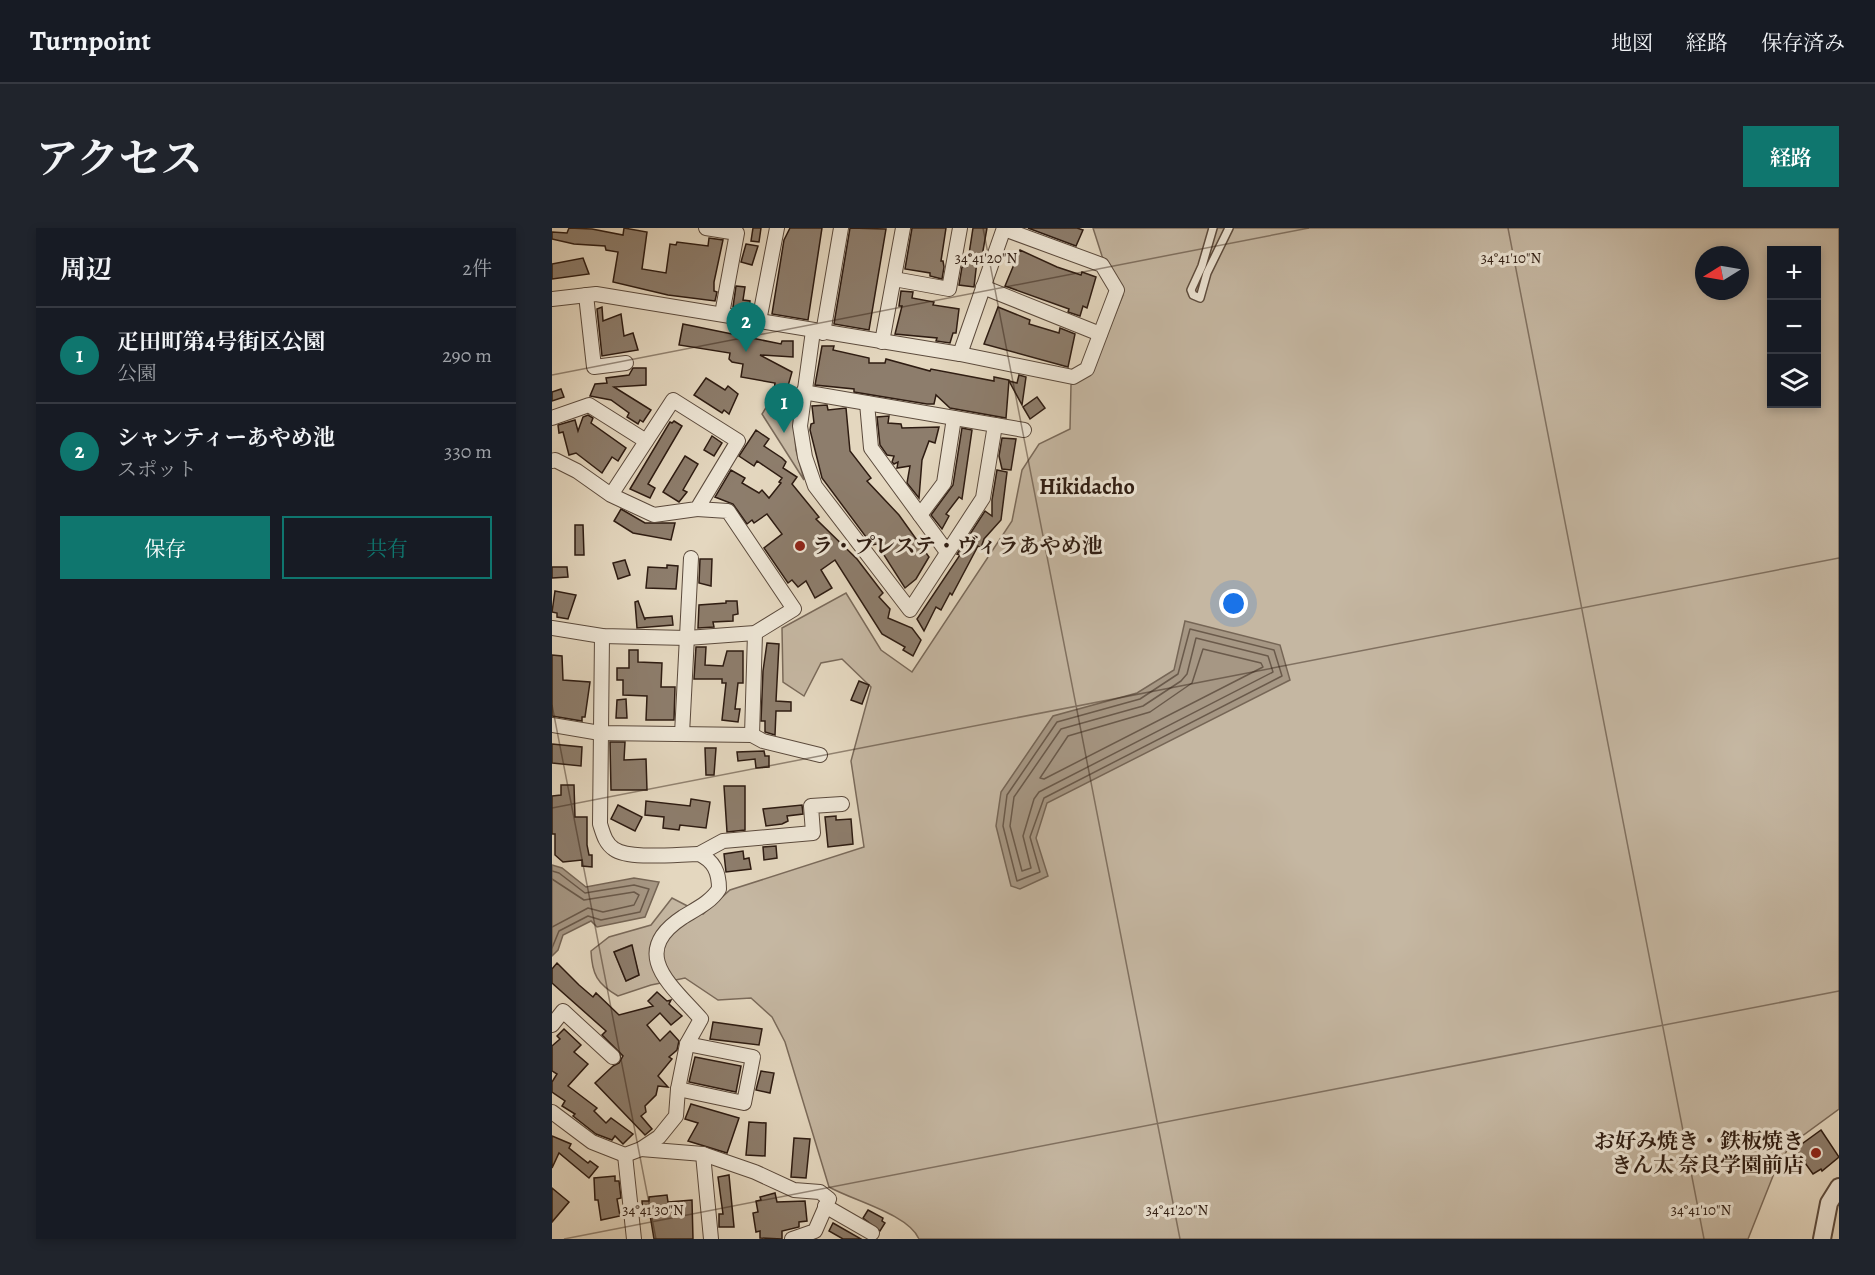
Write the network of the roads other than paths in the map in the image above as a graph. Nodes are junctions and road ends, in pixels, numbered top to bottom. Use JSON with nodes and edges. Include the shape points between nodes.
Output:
{"nodes":[{"id":1,"x":706,"y":228,"type":"edge"},
{"id":2,"x":777,"y":228,"type":"edge"},
{"id":3,"x":841,"y":228,"type":"edge"},
{"id":4,"x":903,"y":228,"type":"edge"},
{"id":5,"x":960,"y":228,"type":"edge"},
{"id":6,"x":1004,"y":228,"type":"edge"},
{"id":7,"x":1213,"y":228,"type":"edge"},
{"id":8,"x":1229,"y":228,"type":"edge"},
{"id":9,"x":894,"y":279,"type":"junction"},
{"id":10,"x":982,"y":286,"type":"junction"},
{"id":11,"x":586,"y":295,"type":"junction"},
{"id":12,"x":552,"y":299,"type":"edge"},
{"id":13,"x":722,"y":314,"type":"junction"},
{"id":14,"x":759,"y":321,"type":"junction"},
{"id":15,"x":818,"y":332,"type":"junction"},
{"id":16,"x":1100,"y":334,"type":"junction"},
{"id":17,"x":882,"y":342,"type":"junction"},
{"id":18,"x":960,"y":354,"type":"junction"},
{"id":19,"x":626,"y":363,"type":"dead end"},
{"id":20,"x":803,"y":392,"type":"junction"},
{"id":21,"x":867,"y":403,"type":"junction"},
{"id":22,"x":552,"y":418,"type":"edge"},
{"id":23,"x":954,"y":418,"type":"junction"},
{"id":24,"x":995,"y":425,"type":"junction"},
{"id":25,"x":1024,"y":430,"type":"dead end"},
{"id":26,"x":646,"y":441,"type":"junction"},
{"id":27,"x":552,"y":461,"type":"edge"},
{"id":28,"x":611,"y":495,"type":"junction"},
{"id":29,"x":697,"y":509,"type":"junction"},
{"id":30,"x":920,"y":515,"type":"junction"},
{"id":31,"x":947,"y":552,"type":"junction"},
{"id":32,"x":691,"y":558,"type":"dead end"},
{"id":33,"x":552,"y":628,"type":"edge"},
{"id":34,"x":755,"y":633,"type":"junction"},
{"id":35,"x":602,"y":636,"type":"junction"},
{"id":36,"x":687,"y":638,"type":"junction"},
{"id":37,"x":552,"y":725,"type":"edge"},
{"id":38,"x":600,"y":733,"type":"junction"},
{"id":39,"x":682,"y":734,"type":"junction"},
{"id":40,"x":752,"y":735,"type":"junction"},
{"id":41,"x":820,"y":755,"type":"dead end"},
{"id":42,"x":842,"y":804,"type":"dead end"},
{"id":43,"x":699,"y":854,"type":"junction"},
{"id":44,"x":552,"y":1025,"type":"edge"},
{"id":45,"x":687,"y":1044,"type":"junction"},
{"id":46,"x":613,"y":1057,"type":"dead end"},
{"id":47,"x":678,"y":1089,"type":"junction"},
{"id":48,"x":552,"y":1112,"type":"edge"},
{"id":49,"x":641,"y":1149,"type":"junction"},
{"id":50,"x":703,"y":1154,"type":"junction"},
{"id":51,"x":625,"y":1155,"type":"junction"},
{"id":52,"x":1839,"y":1187,"type":"edge"},
{"id":53,"x":825,"y":1206,"type":"junction"},
{"id":54,"x":872,"y":1233,"type":"dead end"},
{"id":55,"x":634,"y":1239,"type":"edge"},
{"id":56,"x":711,"y":1239,"type":"edge"},
{"id":57,"x":792,"y":1239,"type":"edge"},
{"id":58,"x":1822,"y":1239,"type":"edge"}],
"edges":[{"from":1,"to":13,"type":"street","via":[[737,233]]},
{"from":2,"to":14,"type":"street"},
{"from":3,"to":15,"type":"street"},
{"from":4,"to":9,"type":"street"},
{"from":5,"to":9,"type":"street","via":[[949,289]]},
{"from":6,"to":10,"type":"street"},
{"from":6,"to":16,"type":"street","via":[[1102,266],[1117,290]]},
{"from":7,"to":8,"type":"lane","via":[[1191,290],[1200,298],[1207,273]]},
{"from":9,"to":17,"type":"street"},
{"from":10,"to":16,"type":"street"},
{"from":10,"to":18,"type":"street"},
{"from":11,"to":12,"type":"street"},
{"from":11,"to":13,"type":"street"},
{"from":11,"to":19,"type":"street","via":[[594,367]]},
{"from":13,"to":14,"type":"street"},
{"from":14,"to":15,"type":"street"},
{"from":15,"to":17,"type":"street"},
{"from":15,"to":20,"type":"street"},
{"from":16,"to":18,"type":"street","via":[[1087,369],[1073,377]]},
{"from":17,"to":18,"type":"street"},
{"from":20,"to":21,"type":"street"},
{"from":20,"to":31,"type":"street","via":[[800,426],[815,486],[910,610]]},
{"from":21,"to":23,"type":"street"},
{"from":21,"to":30,"type":"street","via":[[871,448]]},
{"from":22,"to":26,"type":"street","via":[[590,405]]},
{"from":23,"to":24,"type":"street"},
{"from":23,"to":30,"type":"street","via":[[944,483]]},
{"from":24,"to":25,"type":"street"},
{"from":24,"to":31,"type":"street","via":[[983,498]]},
{"from":26,"to":28,"type":"street"},
{"from":26,"to":29,"type":"street","via":[[673,400],[738,441]]},
{"from":27,"to":28,"type":"street","via":[[577,471]]},
{"from":28,"to":29,"type":"street","via":[[654,515]]},
{"from":29,"to":34,"type":"street","via":[[728,512],[794,609]]},
{"from":30,"to":31,"type":"street"},
{"from":32,"to":36,"type":"street"},
{"from":33,"to":35,"type":"street"},
{"from":34,"to":36,"type":"street"},
{"from":34,"to":40,"type":"street"},
{"from":35,"to":36,"type":"street"},
{"from":35,"to":38,"type":"street"},
{"from":36,"to":39,"type":"street"},
{"from":37,"to":38,"type":"street"},
{"from":38,"to":39,"type":"street"},
{"from":38,"to":43,"type":"street","via":[[600,824],[604,837],[614,849],[627,855]]},
{"from":39,"to":40,"type":"street"},
{"from":40,"to":41,"type":"street"},
{"from":42,"to":43,"type":"street","via":[[811,806],[813,833],[723,841]]},
{"from":43,"to":45,"type":"street","via":[[714,866],[719,889],[714,898],[673,924],[659,939],[656,957],[659,972],[701,1019]]},
{"from":44,"to":46,"type":"street","via":[[563,1011]]},
{"from":45,"to":47,"type":"street"},
{"from":45,"to":47,"type":"street","via":[[753,1057],[744,1103]]},
{"from":47,"to":49,"type":"street","via":[[676,1116],[659,1137]]},
{"from":48,"to":51,"type":"street","via":[[592,1142]]},
{"from":49,"to":50,"type":"street"},
{"from":49,"to":51,"type":"street"},
{"from":50,"to":53,"type":"street","via":[[794,1190],[820,1192],[829,1199]]},
{"from":50,"to":56,"type":"street"},
{"from":51,"to":55,"type":"street"},
{"from":52,"to":58,"type":"street","via":[[1829,1203]]},
{"from":53,"to":54,"type":"street"},
{"from":53,"to":57,"type":"street","via":[[815,1231]]}]}
